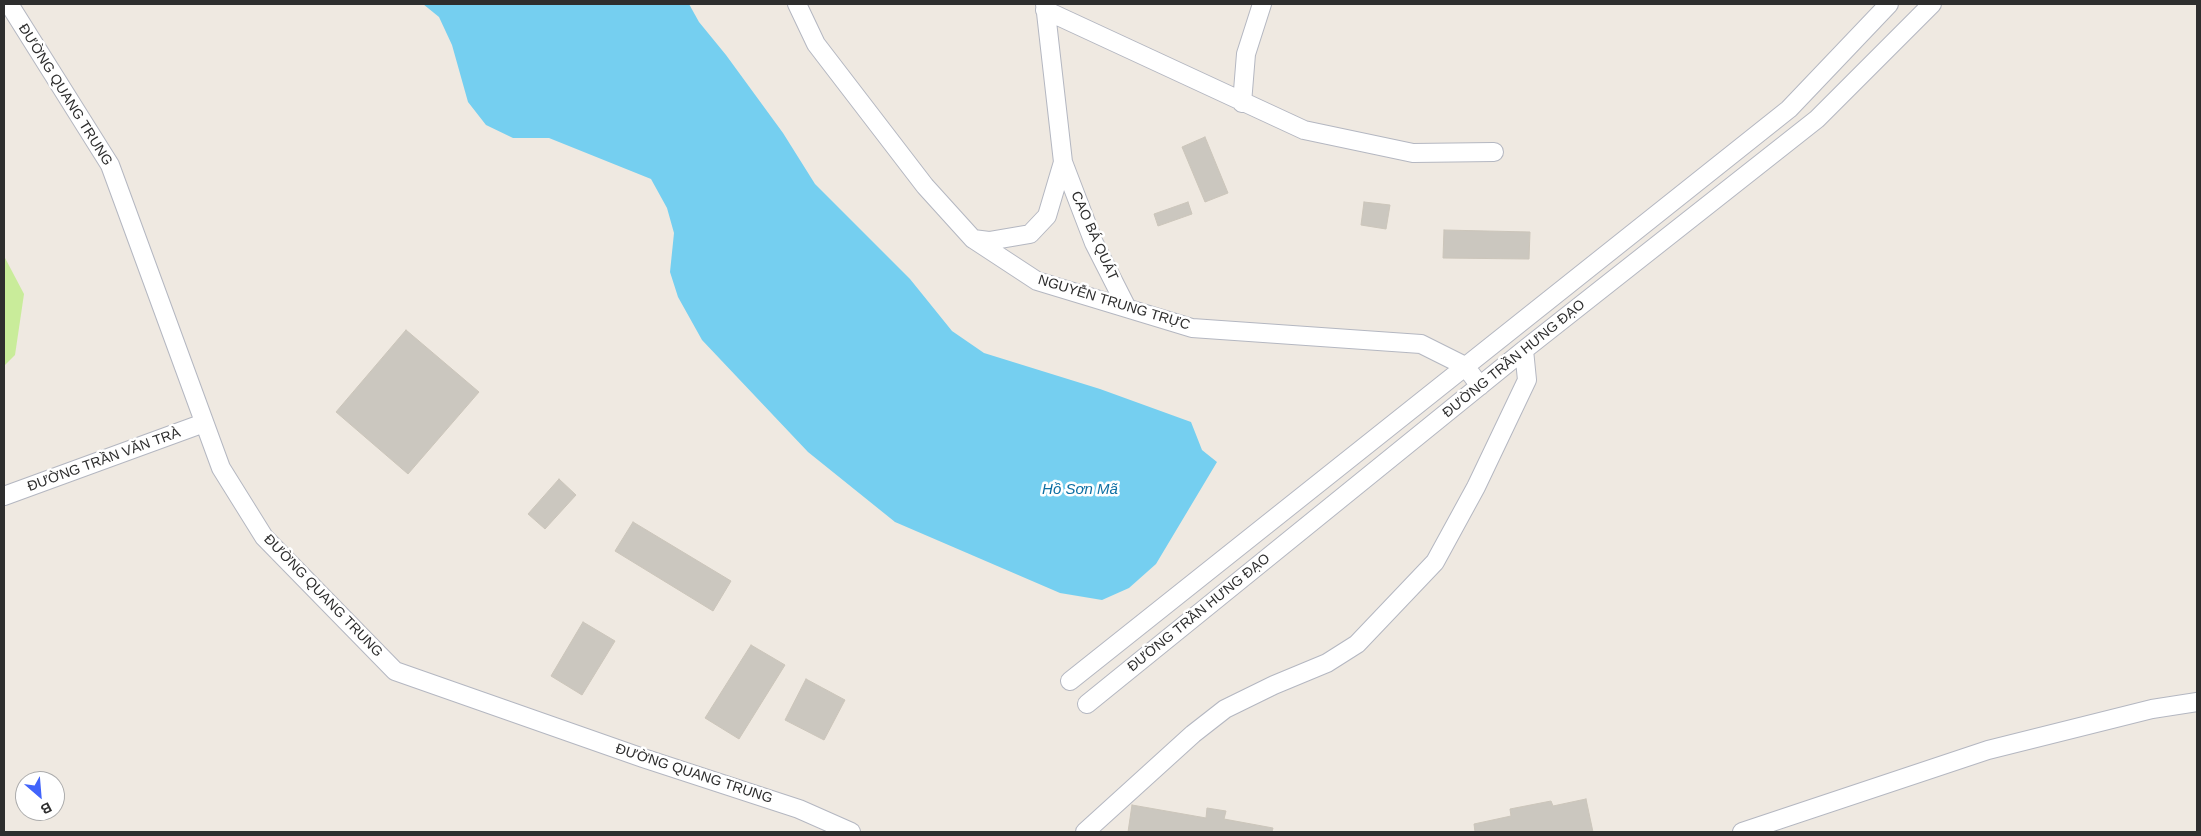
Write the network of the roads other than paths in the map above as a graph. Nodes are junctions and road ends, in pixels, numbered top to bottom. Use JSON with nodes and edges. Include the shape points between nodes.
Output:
{"nodes":[{"id":1,"x":8,"y":4,"type":"edge"},
{"id":2,"x":797,"y":4,"type":"edge"},
{"id":3,"x":1262,"y":4,"type":"edge"},
{"id":4,"x":1889,"y":4,"type":"edge"},
{"id":5,"x":1932,"y":4,"type":"edge"},
{"id":6,"x":1045,"y":7,"type":"edge"},
{"id":7,"x":1242,"y":103,"type":"junction"},
{"id":8,"x":1494,"y":152,"type":"dead end"},
{"id":9,"x":1063,"y":162,"type":"junction"},
{"id":10,"x":973,"y":239,"type":"junction"},
{"id":11,"x":1128,"y":308,"type":"junction"},
{"id":12,"x":1524,"y":350,"type":"junction"},
{"id":13,"x":1465,"y":366,"type":"junction"},
{"id":14,"x":1480,"y":386,"type":"junction"},
{"id":15,"x":204,"y":423,"type":"junction"},
{"id":16,"x":4,"y":496,"type":"edge"},
{"id":17,"x":1221,"y":560,"type":"junction"},
{"id":18,"x":1238,"y":582,"type":"junction"},
{"id":19,"x":1070,"y":681,"type":"dead end"},
{"id":20,"x":2197,"y":702,"type":"edge"},
{"id":21,"x":1087,"y":704,"type":"dead end"},
{"id":22,"x":851,"y":832,"type":"edge"},
{"id":23,"x":1085,"y":832,"type":"edge"},
{"id":24,"x":1742,"y":832,"type":"edge"}],
"edges":[{"from":1,"to":15,"type":"street","name":"ĐƯỜNG QUANG TRUNG","via":[[110,165]]},
{"from":2,"to":10,"type":"street","name":"NGUYỄN TRUNG TRỰC","via":[[816,44],[925,186]]},
{"from":3,"to":7,"type":"street","via":[[1246,54]]},
{"from":4,"to":13,"type":"street","name":"ĐƯỜNG TRẦN HƯNG ĐẠO","via":[[1789,108]]},
{"from":5,"to":12,"type":"street","name":"ĐƯỜNG TRẦN HƯNG ĐẠO","via":[[1817,119]]},
{"from":6,"to":7,"type":"street"},
{"from":6,"to":9,"type":"street","name":"CAO BÁ QUÁT"},
{"from":7,"to":8,"type":"street","via":[[1304,130],[1413,153]]},
{"from":9,"to":10,"type":"street","name":"CAO BÁ QUÁT","via":[[1047,216],[1030,234],[989,241]]},
{"from":9,"to":11,"type":"street","name":"CAO BÁ QUÁT","via":[[1094,243]]},
{"from":10,"to":11,"type":"street","name":"NGUYỄN TRUNG TRỰC","via":[[1037,281]]},
{"from":11,"to":13,"type":"street","name":"NGUYỄN TRUNG TRỰC","via":[[1192,328],[1421,344]]},
{"from":12,"to":14,"type":"street","name":"ĐƯỜNG TRẦN HƯNG ĐẠO"},
{"from":12,"to":23,"type":"street","via":[[1527,380],[1476,487],[1435,562],[1357,644],[1326,663],[1226,709],[1193,734]]},
{"from":13,"to":14,"type":"street"},
{"from":13,"to":17,"type":"street","name":"ĐƯỜNG TRẦN HƯNG ĐẠO"},
{"from":14,"to":18,"type":"street","name":"ĐƯỜNG TRẦN HƯNG ĐẠO"},
{"from":15,"to":16,"type":"street","name":"ĐƯỜNG TRẦN VĂN TRÀ"},
{"from":15,"to":22,"type":"street","name":"ĐƯỜNG QUANG TRUNG","via":[[221,468],[264,537],[395,671],[799,809]]},
{"from":17,"to":18,"type":"street"},
{"from":17,"to":19,"type":"street","name":"ĐƯỜNG TRẦN HƯNG ĐẠO"},
{"from":18,"to":21,"type":"street","name":"ĐƯỜNG TRẦN HƯNG ĐẠO"},
{"from":20,"to":24,"type":"street","via":[[2152,709],[1988,750]]}]}
